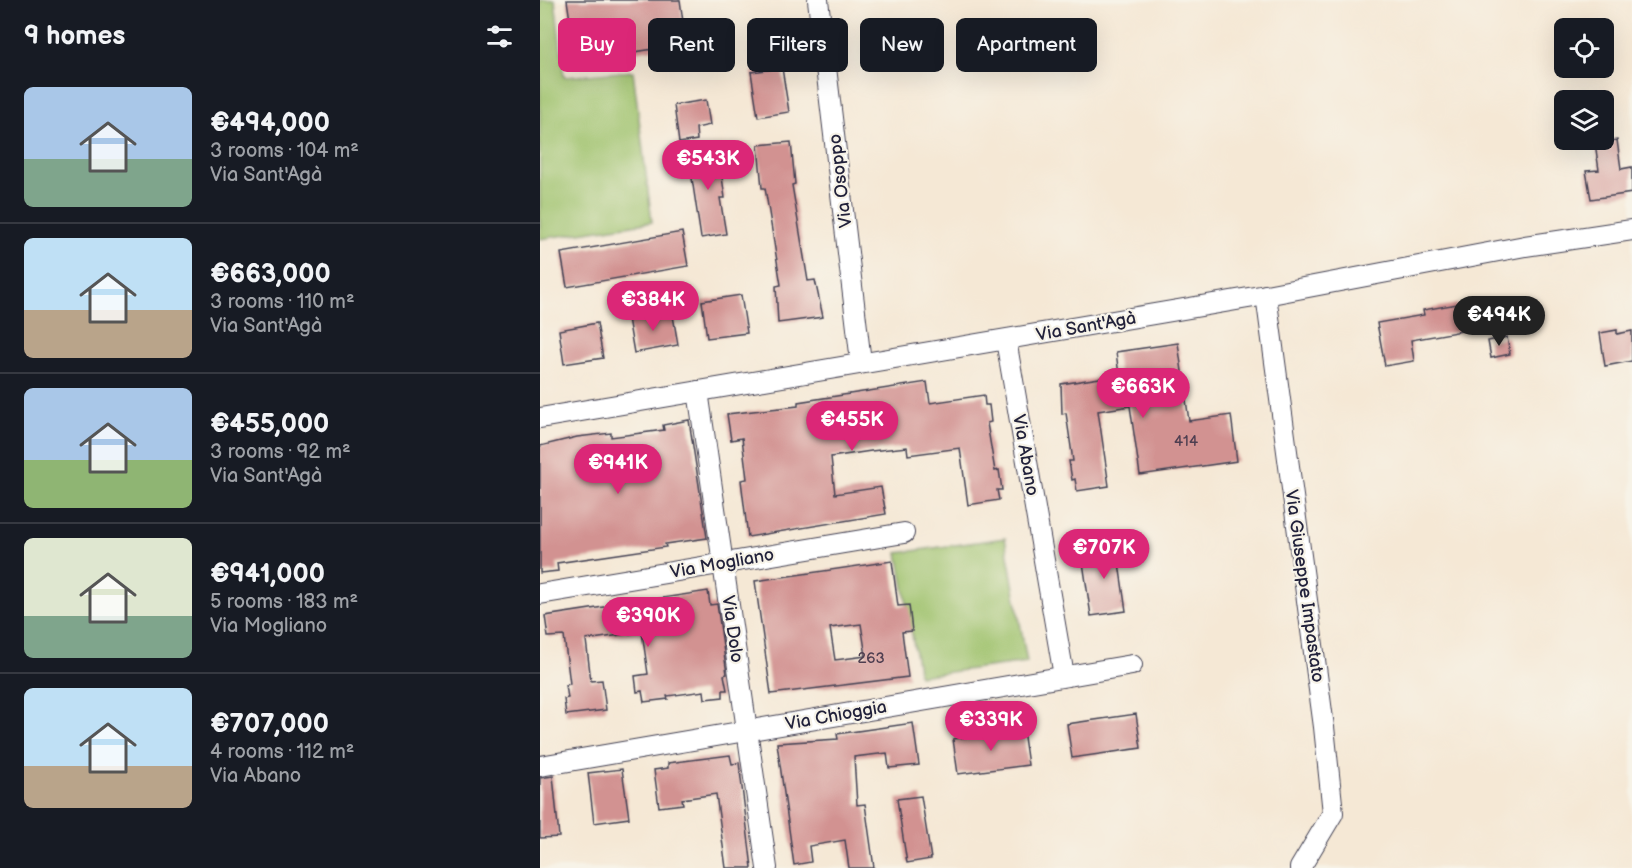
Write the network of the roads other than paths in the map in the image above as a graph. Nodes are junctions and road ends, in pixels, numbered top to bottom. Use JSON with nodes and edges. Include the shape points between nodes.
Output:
{"nodes":[{"id":1,"x":818,"y":0,"type":"edge"},
{"id":2,"x":1632,"y":231,"type":"edge"},
{"id":3,"x":1266,"y":295,"type":"junction"},
{"id":4,"x":1006,"y":340,"type":"junction"},
{"id":5,"x":861,"y":362,"type":"junction"},
{"id":6,"x":698,"y":391,"type":"junction"},
{"id":7,"x":540,"y":418,"type":"edge"},
{"id":8,"x":904,"y":533,"type":"dead end"},
{"id":9,"x":723,"y":562,"type":"junction"},
{"id":10,"x":540,"y":594,"type":"edge"},
{"id":11,"x":1132,"y":665,"type":"dead end"},
{"id":12,"x":1064,"y":676,"type":"junction"},
{"id":13,"x":747,"y":730,"type":"junction"},
{"id":14,"x":540,"y":766,"type":"edge"},
{"id":15,"x":767,"y":868,"type":"edge"},
{"id":16,"x":1300,"y":868,"type":"edge"}],
"edges":[{"from":1,"to":5,"type":"street","name":"Via Osoppo"},
{"from":2,"to":3,"type":"street","name":"Via Sant'Agà","via":[[1525,246]]},
{"from":3,"to":4,"type":"street","name":"Via Sant'Agà"},
{"from":3,"to":16,"type":"street","name":"Via Giuseppe Impastato","via":[[1333,813]]},
{"from":4,"to":5,"type":"street","name":"Via Sant'Agà"},
{"from":4,"to":12,"type":"street","name":"Via Abano"},
{"from":5,"to":6,"type":"street","name":"Via Sant'Agà"},
{"from":6,"to":7,"type":"street","name":"Via Sant'Agà"},
{"from":6,"to":9,"type":"street","name":"Via Dolo"},
{"from":8,"to":9,"type":"street","name":"Via Mogliano"},
{"from":9,"to":10,"type":"street","name":"Via Mogliano"},
{"from":9,"to":13,"type":"street","name":"Via Dolo"},
{"from":11,"to":12,"type":"street","name":"Via Chioggia"},
{"from":12,"to":13,"type":"street","name":"Via Chioggia"},
{"from":13,"to":14,"type":"street","name":"Via Chioggia"},
{"from":13,"to":15,"type":"street","name":"Via Dolo"}]}
